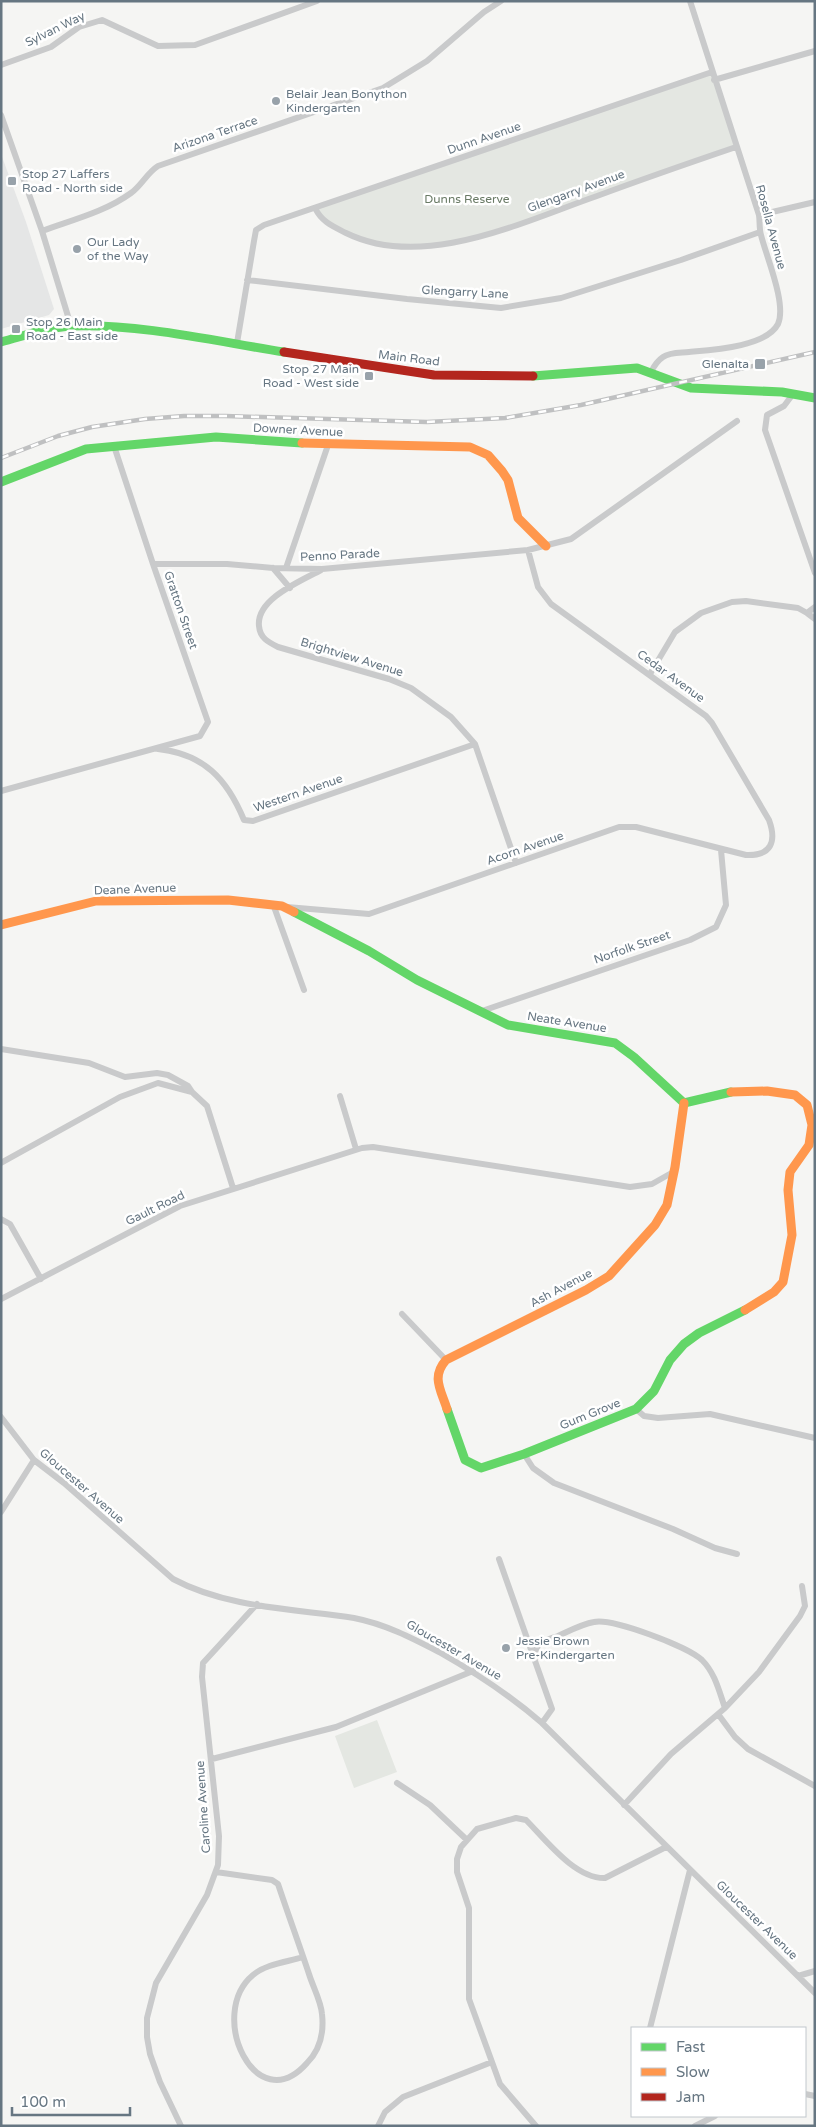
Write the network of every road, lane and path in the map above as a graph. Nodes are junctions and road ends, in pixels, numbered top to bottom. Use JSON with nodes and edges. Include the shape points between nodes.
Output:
{"nodes":[{"id":1,"x":317,"y":1,"type":"edge"},
{"id":2,"x":501,"y":1,"type":"edge"},
{"id":3,"x":690,"y":1,"type":"edge"},
{"id":4,"x":815,"y":51,"type":"edge"},
{"id":5,"x":1,"y":65,"type":"edge"},
{"id":6,"x":712,"y":72,"type":"junction"},
{"id":7,"x":714,"y":80,"type":"junction"},
{"id":8,"x":1,"y":115,"type":"edge"},
{"id":9,"x":736,"y":147,"type":"junction"},
{"id":10,"x":815,"y":202,"type":"edge"},
{"id":11,"x":315,"y":208,"type":"junction"},
{"id":12,"x":759,"y":215,"type":"junction"},
{"id":13,"x":42,"y":231,"type":"junction"},
{"id":14,"x":760,"y":232,"type":"junction"},
{"id":15,"x":247,"y":280,"type":"junction"},
{"id":16,"x":71,"y":326,"type":"junction"},
{"id":17,"x":1,"y":342,"type":"edge"},
{"id":18,"x":237,"y":343,"type":"junction"},
{"id":19,"x":651,"y":372,"type":"junction"},
{"id":20,"x":793,"y":394,"type":"junction"},
{"id":21,"x":815,"y":398,"type":"edge"},
{"id":22,"x":737,"y":421,"type":"dead end"},
{"id":23,"x":328,"y":445,"type":"junction"},
{"id":24,"x":114,"y":446,"type":"junction"},
{"id":25,"x":1,"y":482,"type":"edge"},
{"id":26,"x":546,"y":546,"type":"junction"},
{"id":27,"x":528,"y":550,"type":"junction"},
{"id":28,"x":153,"y":564,"type":"junction"},
{"id":29,"x":273,"y":568,"type":"junction"},
{"id":30,"x":286,"y":568,"type":"junction"},
{"id":31,"x":322,"y":569,"type":"junction"},
{"id":32,"x":815,"y":573,"type":"edge"},
{"id":33,"x":290,"y":588,"type":"junction"},
{"id":34,"x":815,"y":608,"type":"edge"},
{"id":35,"x":807,"y":613,"type":"junction"},
{"id":36,"x":815,"y":619,"type":"edge"},
{"id":37,"x":650,"y":674,"type":"junction"},
{"id":38,"x":475,"y":744,"type":"junction"},
{"id":39,"x":155,"y":749,"type":"junction"},
{"id":40,"x":1,"y":791,"type":"edge"},
{"id":41,"x":772,"y":844,"type":"joint"},
{"id":42,"x":721,"y":850,"type":"junction"},
{"id":43,"x":516,"y":863,"type":"junction"},
{"id":44,"x":275,"y":904,"type":"junction"},
{"id":45,"x":1,"y":925,"type":"edge"},
{"id":46,"x":304,"y":990,"type":"dead end"},
{"id":47,"x":479,"y":1012,"type":"junction"},
{"id":48,"x":1,"y":1049,"type":"edge"},
{"id":49,"x":192,"y":1092,"type":"junction"},
{"id":50,"x":340,"y":1096,"type":"dead end"},
{"id":51,"x":684,"y":1103,"type":"junction"},
{"id":52,"x":356,"y":1149,"type":"junction"},
{"id":53,"x":1,"y":1163,"type":"edge"},
{"id":54,"x":675,"y":1171,"type":"junction"},
{"id":55,"x":233,"y":1188,"type":"junction"},
{"id":56,"x":1,"y":1219,"type":"edge"},
{"id":57,"x":42,"y":1279,"type":"junction"},
{"id":58,"x":1,"y":1299,"type":"edge"},
{"id":59,"x":402,"y":1314,"type":"dead end"},
{"id":60,"x":446,"y":1360,"type":"junction"},
{"id":61,"x":636,"y":1409,"type":"junction"},
{"id":62,"x":1,"y":1417,"type":"edge"},
{"id":63,"x":815,"y":1438,"type":"edge"},
{"id":64,"x":524,"y":1454,"type":"junction"},
{"id":65,"x":34,"y":1460,"type":"junction"},
{"id":66,"x":1,"y":1512,"type":"edge"},
{"id":67,"x":737,"y":1554,"type":"dead end"},
{"id":68,"x":499,"y":1559,"type":"dead end"},
{"id":69,"x":802,"y":1586,"type":"dead end"},
{"id":70,"x":257,"y":1604,"type":"junction"},
{"id":71,"x":534,"y":1656,"type":"junction"},
{"id":72,"x":473,"y":1671,"type":"junction"},
{"id":73,"x":725,"y":1708,"type":"junction"},
{"id":74,"x":718,"y":1714,"type":"junction"},
{"id":75,"x":542,"y":1722,"type":"junction"},
{"id":76,"x":212,"y":1759,"type":"junction"},
{"id":77,"x":397,"y":1783,"type":"dead end"},
{"id":78,"x":815,"y":1786,"type":"edge"},
{"id":79,"x":624,"y":1804,"type":"junction"},
{"id":80,"x":467,"y":1840,"type":"junction"},
{"id":81,"x":666,"y":1847,"type":"junction"},
{"id":82,"x":690,"y":1870,"type":"junction"},
{"id":83,"x":216,"y":1872,"type":"junction"},
{"id":84,"x":303,"y":1957,"type":"junction"},
{"id":85,"x":815,"y":1971,"type":"edge"},
{"id":86,"x":798,"y":1976,"type":"junction"},
{"id":87,"x":815,"y":1993,"type":"edge"},
{"id":88,"x":650,"y":2027,"type":"edge"},
{"id":89,"x":492,"y":2062,"type":"junction"},
{"id":90,"x":713,"y":2117,"type":"edge"},
{"id":91,"x":181,"y":2126,"type":"edge"},
{"id":92,"x":378,"y":2126,"type":"edge"},
{"id":93,"x":536,"y":2126,"type":"edge"},
{"id":94,"x":695,"y":2126,"type":"edge"}],
"edges":[{"from":1,"to":5,"type":"street","name":"Sylvan Way","via":[[195,45],[158,46],[102,20],[80,27],[51,46]]},
{"from":2,"to":13,"type":"street","name":"Arizona Terrace","via":[[427,61],[383,88],[158,166],[133,192],[112,206]]},
{"from":3,"to":6,"type":"street","name":"Rosella Avenue"},
{"from":4,"to":7,"type":"street"},
{"from":6,"to":7,"type":"street","name":"Rosella Avenue"},
{"from":6,"to":11,"type":"street","name":"Dunn Avenue"},
{"from":7,"to":9,"type":"street","name":"Rosella Avenue"},
{"from":8,"to":13,"type":"street"},
{"from":9,"to":11,"type":"street","name":"Glengarry Avenue","via":[[474,239],[408,248],[382,246],[359,240],[330,225],[320,218]]},
{"from":9,"to":12,"type":"street","name":"Rosella Avenue"},
{"from":10,"to":12,"type":"street"},
{"from":11,"to":15,"type":"street","name":"Dunn Avenue","via":[[256,230]]},
{"from":12,"to":14,"type":"street","name":"Rosella Avenue"},
{"from":13,"to":16,"type":"street"},
{"from":14,"to":15,"type":"street","name":"Glengarry Lane","via":[[561,298],[501,308]]},
{"from":14,"to":19,"type":"street","name":"Rosella Avenue","via":[[779,300],[778,323],[771,333],[719,349],[669,354],[655,364]]},
{"from":15,"to":18,"type":"street"},
{"from":16,"to":17,"type":"street","name":"Main Road"},
{"from":16,"to":18,"type":"street","name":"Main Road","via":[[130,328]]},
{"from":18,"to":19,"type":"street","name":"Main Road","via":[[434,375],[526,377],[637,368]]},
{"from":19,"to":20,"type":"street","name":"Main Road","via":[[691,388]]},
{"from":20,"to":21,"type":"street","name":"Main Road"},
{"from":20,"to":32,"type":"street","via":[[784,406],[767,415],[765,430]]},
{"from":22,"to":26,"type":"street","name":"Penno Parade","via":[[571,539]]},
{"from":23,"to":24,"type":"street","name":"Downer Avenue","via":[[216,437]]},
{"from":23,"to":26,"type":"street","name":"Downer Avenue","via":[[470,447],[488,455],[508,480],[518,518]]},
{"from":23,"to":30,"type":"street"},
{"from":24,"to":25,"type":"street","name":"Downer Avenue","via":[[86,449]]},
{"from":24,"to":28,"type":"street","name":"Gratton Street"},
{"from":26,"to":27,"type":"street","name":"Penno Parade"},
{"from":27,"to":31,"type":"street","name":"Penno Parade"},
{"from":27,"to":37,"type":"street","name":"Cedar Avenue","via":[[538,587],[551,604]]},
{"from":28,"to":29,"type":"street","name":"Penno Parade"},
{"from":28,"to":39,"type":"street","name":"Gratton Street","via":[[208,722],[200,736]]},
{"from":29,"to":30,"type":"street","name":"Penno Parade"},
{"from":29,"to":33,"type":"street"},
{"from":30,"to":31,"type":"street","name":"Penno Parade"},
{"from":31,"to":33,"type":"street","name":"Brightview Avenue"},
{"from":33,"to":38,"type":"street","name":"Brightview Avenue","via":[[262,608],[258,620],[259,633],[268,642],[411,688],[451,717]]},
{"from":34,"to":35,"type":"street"},
{"from":35,"to":36,"type":"street"},
{"from":35,"to":37,"type":"street","via":[[798,608],[746,601],[732,602],[701,613],[675,632]]},
{"from":37,"to":41,"type":"street","name":"Cedar Avenue","via":[[712,723],[769,820],[774,833]]},
{"from":38,"to":39,"type":"street","name":"Western Avenue","via":[[253,821],[244,820],[235,799],[218,775],[197,759]]},
{"from":38,"to":43,"type":"street","name":"Brightview Avenue"},
{"from":39,"to":40,"type":"street","name":"Gratton Street"},
{"from":41,"to":42,"type":"street","name":"Acorn Avenue","via":[[757,856]]},
{"from":42,"to":43,"type":"street","name":"Acorn Avenue","via":[[636,827],[620,827]]},
{"from":42,"to":47,"type":"street","name":"Norfolk Street","via":[[726,905],[716,927],[690,940]]},
{"from":43,"to":44,"type":"street","name":"Acorn Avenue","via":[[369,914]]},
{"from":44,"to":45,"type":"street","name":"Deane Avenue","via":[[228,900],[96,901]]},
{"from":44,"to":46,"type":"street"},
{"from":44,"to":47,"type":"street","name":"Neate Avenue"},
{"from":47,"to":51,"type":"street","name":"Neate Avenue","via":[[508,1026],[616,1043]]},
{"from":48,"to":49,"type":"street","via":[[89,1063],[125,1077],[157,1073],[168,1075],[188,1086]]},
{"from":49,"to":53,"type":"street","via":[[158,1083],[120,1096]]},
{"from":49,"to":55,"type":"street","via":[[206,1106]]},
{"from":50,"to":52,"type":"street"},
{"from":51,"to":54,"type":"street","name":"Ash Avenue"},
{"from":51,"to":61,"type":"street","via":[[733,1092],[767,1091],[795,1095],[807,1105],[812,1125],[809,1145],[790,1172],[788,1190],[792,1235],[783,1282],[752,1306],[684,1344],[670,1360],[654,1390]]},
{"from":52,"to":54,"type":"street","name":"Gault Road","via":[[373,1147],[630,1187],[652,1184]]},
{"from":52,"to":55,"type":"street","name":"Gault Road"},
{"from":54,"to":60,"type":"street","name":"Ash Avenue","via":[[667,1205],[655,1225],[609,1276]]},
{"from":55,"to":57,"type":"street","name":"Gault Road","via":[[180,1206]]},
{"from":56,"to":57,"type":"street","via":[[10,1224]]},
{"from":57,"to":58,"type":"street","name":"Gault Road"},
{"from":59,"to":60,"type":"street"},
{"from":60,"to":64,"type":"street","name":"Gum Grove","via":[[439,1368],[437,1378],[465,1460],[481,1468]]},
{"from":61,"to":63,"type":"street","name":"Gum Grove","via":[[644,1416],[658,1418],[710,1414]]},
{"from":61,"to":64,"type":"street","name":"Gum Grove"},
{"from":62,"to":65,"type":"street","name":"Gloucester Avenue"},
{"from":64,"to":67,"type":"street","via":[[533,1468],[554,1483]]},
{"from":65,"to":66,"type":"street"},
{"from":65,"to":70,"type":"street","name":"Gloucester Avenue","via":[[173,1579],[201,1592]]},
{"from":68,"to":71,"type":"street"},
{"from":69,"to":73,"type":"street","via":[[805,1606],[800,1616],[758,1672]]},
{"from":70,"to":72,"type":"street","name":"Gloucester Avenue","via":[[355,1618],[394,1630]]},
{"from":70,"to":76,"type":"street","name":"Caroline Avenue","via":[[203,1663]]},
{"from":71,"to":73,"type":"street","via":[[541,1642],[594,1622],[607,1621],[679,1645],[702,1660],[713,1674]]},
{"from":71,"to":75,"type":"street","via":[[552,1709]]},
{"from":72,"to":75,"type":"street","name":"Gloucester Avenue"},
{"from":72,"to":76,"type":"street","via":[[336,1728]]},
{"from":73,"to":74,"type":"street"},
{"from":74,"to":78,"type":"street","via":[[748,1749]]},
{"from":74,"to":79,"type":"street","via":[[671,1754]]},
{"from":75,"to":79,"type":"street","name":"Gloucester Avenue"},
{"from":76,"to":83,"type":"street","name":"Caroline Avenue","via":[[219,1836]]},
{"from":77,"to":80,"type":"street","via":[[430,1805]]},
{"from":79,"to":81,"type":"street","name":"Gloucester Avenue"},
{"from":80,"to":81,"type":"street","via":[[477,1829],[491,1824],[516,1818],[526,1820],[576,1870],[596,1878],[605,1878]]},
{"from":80,"to":89,"type":"street","via":[[457,1859],[457,1872],[469,1908],[468,1993]]},
{"from":81,"to":82,"type":"street","name":"Gloucester Avenue"},
{"from":82,"to":86,"type":"street","name":"Gloucester Avenue"},
{"from":82,"to":88,"type":"street"},
{"from":83,"to":84,"type":"street","via":[[272,1880],[278,1884]]},
{"from":83,"to":91,"type":"street","name":"Caroline Avenue","via":[[207,1895],[156,1983],[147,2018],[150,2054]]},
{"from":84,"to":84,"type":"street","via":[[252,1976],[234,2012],[241,2052],[260,2075],[272,2080],[284,2080],[297,2073],[318,2049],[322,2012]]},
{"from":85,"to":86,"type":"street"},
{"from":86,"to":87,"type":"street","name":"Gloucester Avenue"},
{"from":89,"to":92,"type":"street","via":[[403,2097],[385,2112]]},
{"from":89,"to":93,"type":"street","via":[[505,2091]]},
{"from":90,"to":94,"type":"street"}]}
